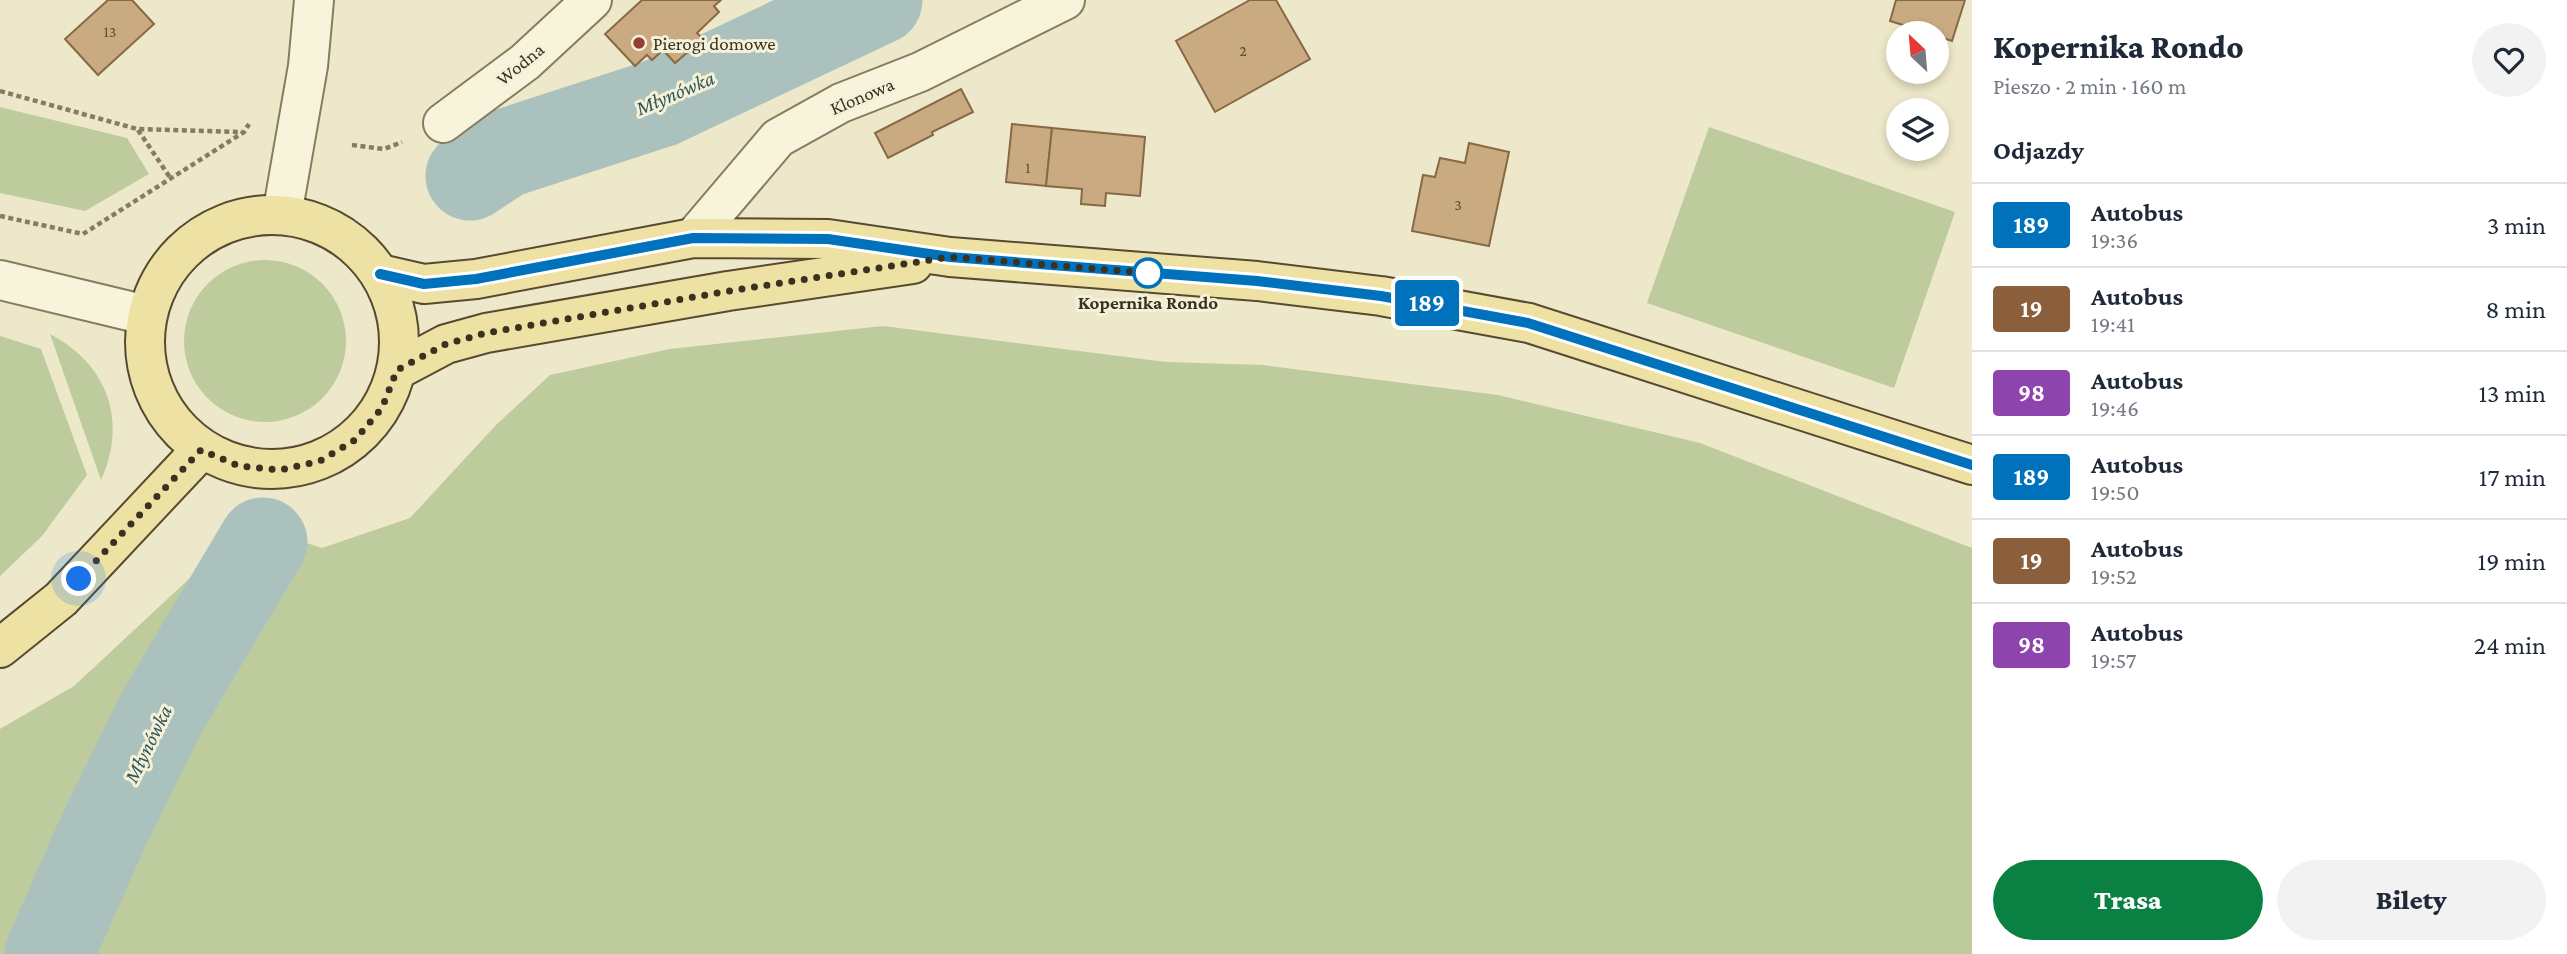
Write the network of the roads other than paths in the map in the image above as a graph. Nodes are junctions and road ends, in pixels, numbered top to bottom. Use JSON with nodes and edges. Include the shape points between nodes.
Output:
{"nodes":[{"id":1,"x":314,"y":0,"type":"edge"},
{"id":2,"x":592,"y":0,"type":"edge"},
{"id":3,"x":1065,"y":0,"type":"edge"},
{"id":4,"x":443,"y":123,"type":"dead end"},
{"id":5,"x":282,"y":215,"type":"junction"},
{"id":6,"x":693,"y":238,"type":"junction"},
{"id":7,"x":950,"y":257,"type":"junction"},
{"id":8,"x":380,"y":274,"type":"junction"},
{"id":9,"x":0,"y":280,"type":"edge"},
{"id":10,"x":146,"y":315,"type":"junction"},
{"id":11,"x":397,"y":370,"type":"junction"},
{"id":12,"x":201,"y":450,"type":"junction"},
{"id":13,"x":1972,"y":465,"type":"edge"},
{"id":14,"x":0,"y":648,"type":"edge"}],
"edges":[{"from":1,"to":5,"type":"street","via":[[308,66]]},
{"from":2,"to":4,"type":"street","name":"Wodna","via":[[525,62]]},
{"from":3,"to":6,"type":"street","name":"Klonowa","via":[[920,72],[841,103],[778,138]]},
{"from":5,"to":8,"type":"main road","via":[[320,224],[354,244]]},
{"from":5,"to":10,"type":"main road","via":[[246,217],[211,230],[182,251],[159,281]]},
{"from":6,"to":7,"type":"main road","via":[[828,239]]},
{"from":6,"to":8,"type":"main road","via":[[476,279],[424,284]]},
{"from":7,"to":11,"type":"main road","via":[[486,333],[446,344]]},
{"from":7,"to":13,"type":"main road","via":[[1257,281],[1410,300],[1528,323]]},
{"from":8,"to":11,"type":"main road","via":[[394,304],[400,337]]},
{"from":9,"to":10,"type":"street"},
{"from":10,"to":12,"type":"main road","via":[[144,354],[153,391],[172,424]]},
{"from":11,"to":12,"type":"main road","via":[[373,419],[355,440],[320,461],[280,470],[239,466]]},
{"from":12,"to":14,"type":"main road","via":[[61,599]]}]}
